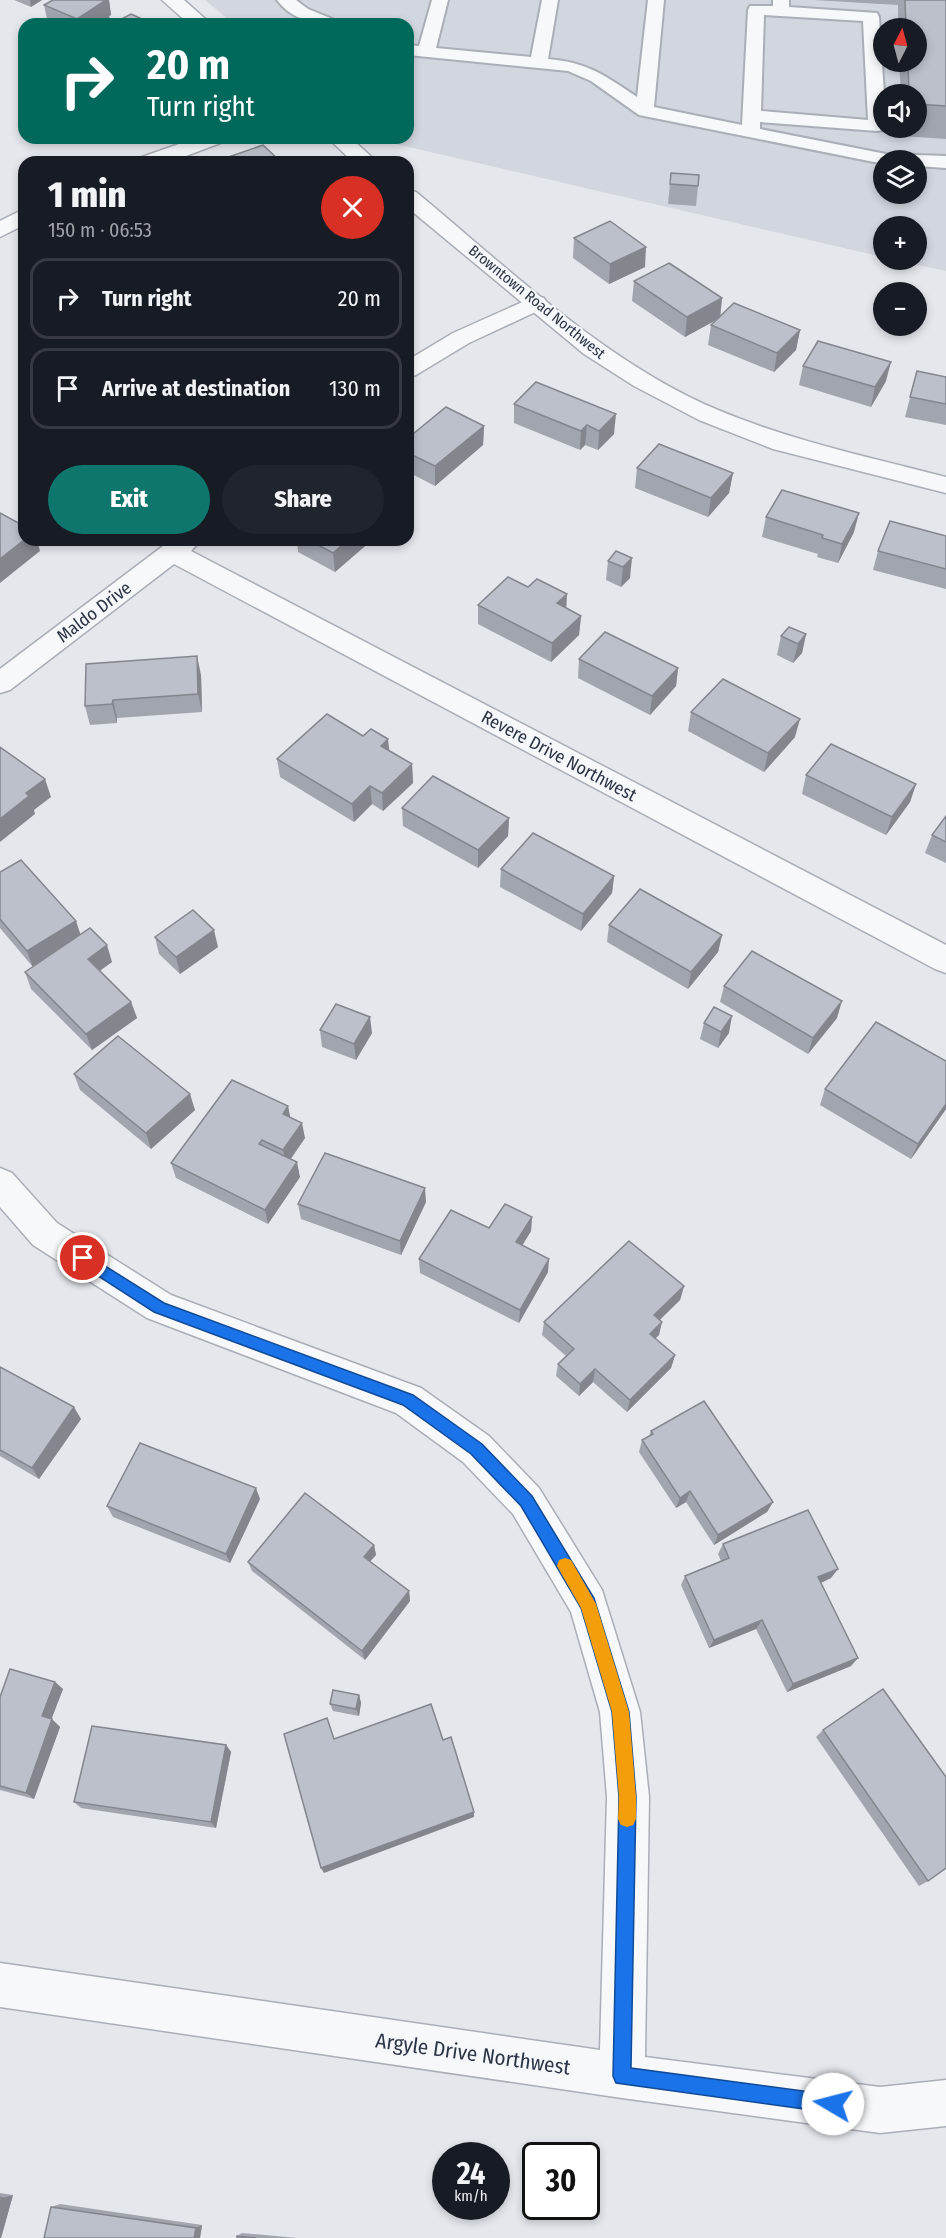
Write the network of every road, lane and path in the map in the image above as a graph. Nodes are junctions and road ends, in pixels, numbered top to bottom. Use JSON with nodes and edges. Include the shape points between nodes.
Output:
{"nodes":[{"id":1,"x":172,"y":0,"type":"edge"},
{"id":2,"x":285,"y":0,"type":"edge"},
{"id":3,"x":440,"y":0,"type":"edge"},
{"id":4,"x":550,"y":0,"type":"edge"},
{"id":5,"x":656,"y":0,"type":"edge"},
{"id":6,"x":781,"y":6,"type":"edge"},
{"id":7,"x":194,"y":18,"type":"edge"},
{"id":8,"x":314,"y":18,"type":"edge"},
{"id":9,"x":414,"y":51,"type":"edge"},
{"id":10,"x":426,"y":52,"type":"junction"},
{"id":11,"x":539,"y":61,"type":"junction"},
{"id":12,"x":645,"y":111,"type":"junction"},
{"id":13,"x":752,"y":123,"type":"junction"},
{"id":14,"x":200,"y":144,"type":"edge"},
{"id":15,"x":345,"y":144,"type":"edge"},
{"id":16,"x":166,"y":156,"type":"edge"},
{"id":17,"x":359,"y":156,"type":"edge"},
{"id":18,"x":946,"y":162,"type":"edge"},
{"id":19,"x":414,"y":202,"type":"edge"},
{"id":20,"x":18,"y":220,"type":"edge"},
{"id":21,"x":0,"y":230,"type":"edge"},
{"id":22,"x":536,"y":303,"type":"junction"},
{"id":23,"x":414,"y":366,"type":"edge"},
{"id":24,"x":946,"y":485,"type":"edge"},
{"id":25,"x":180,"y":546,"type":"edge"},
{"id":26,"x":0,"y":683,"type":"edge"},
{"id":27,"x":946,"y":960,"type":"edge"},
{"id":28,"x":0,"y":1183,"type":"edge"},
{"id":29,"x":0,"y":1985,"type":"edge"},
{"id":30,"x":622,"y":2076,"type":"junction"},
{"id":31,"x":946,"y":2103,"type":"edge"}],
"edges":[{"from":1,"to":7,"type":"street"},
{"from":2,"to":8,"type":"lane"},
{"from":3,"to":10,"type":"lane"},
{"from":4,"to":11,"type":"lane"},
{"from":5,"to":12,"type":"lane"},
{"from":6,"to":13,"type":"lane","via":[[756,10]]},
{"from":6,"to":13,"type":"lane","via":[[871,17],[877,126]]},
{"from":9,"to":10,"type":"lane"},
{"from":10,"to":11,"type":"lane"},
{"from":11,"to":12,"type":"lane","via":[[571,66],[597,77]]},
{"from":12,"to":13,"type":"lane"},
{"from":13,"to":18,"type":"lane","via":[[886,159]]},
{"from":14,"to":16,"type":"street"},
{"from":15,"to":17,"type":"street"},
{"from":19,"to":22,"type":"street","name":"Browntown Road Northwest"},
{"from":20,"to":21,"type":"street"},
{"from":22,"to":23,"type":"street","via":[[461,338]]},
{"from":22,"to":24,"type":"street","name":"Browntown Road Northwest","via":[[592,349],[642,381],[708,415],[782,443]]},
{"from":25,"to":26,"type":"street","name":"Maldo Drive"},
{"from":25,"to":27,"type":"street","name":"Revere Drive Northwest"},
{"from":28,"to":30,"type":"street","via":[[45,1234],[159,1307],[408,1400],[476,1449],[526,1501],[588,1604],[620,1712],[627,1797]]},
{"from":29,"to":30,"type":"street","name":"Argyle Drive Northwest"},
{"from":30,"to":31,"type":"street","name":"Argyle Drive Northwest","via":[[880,2110]]}]}
